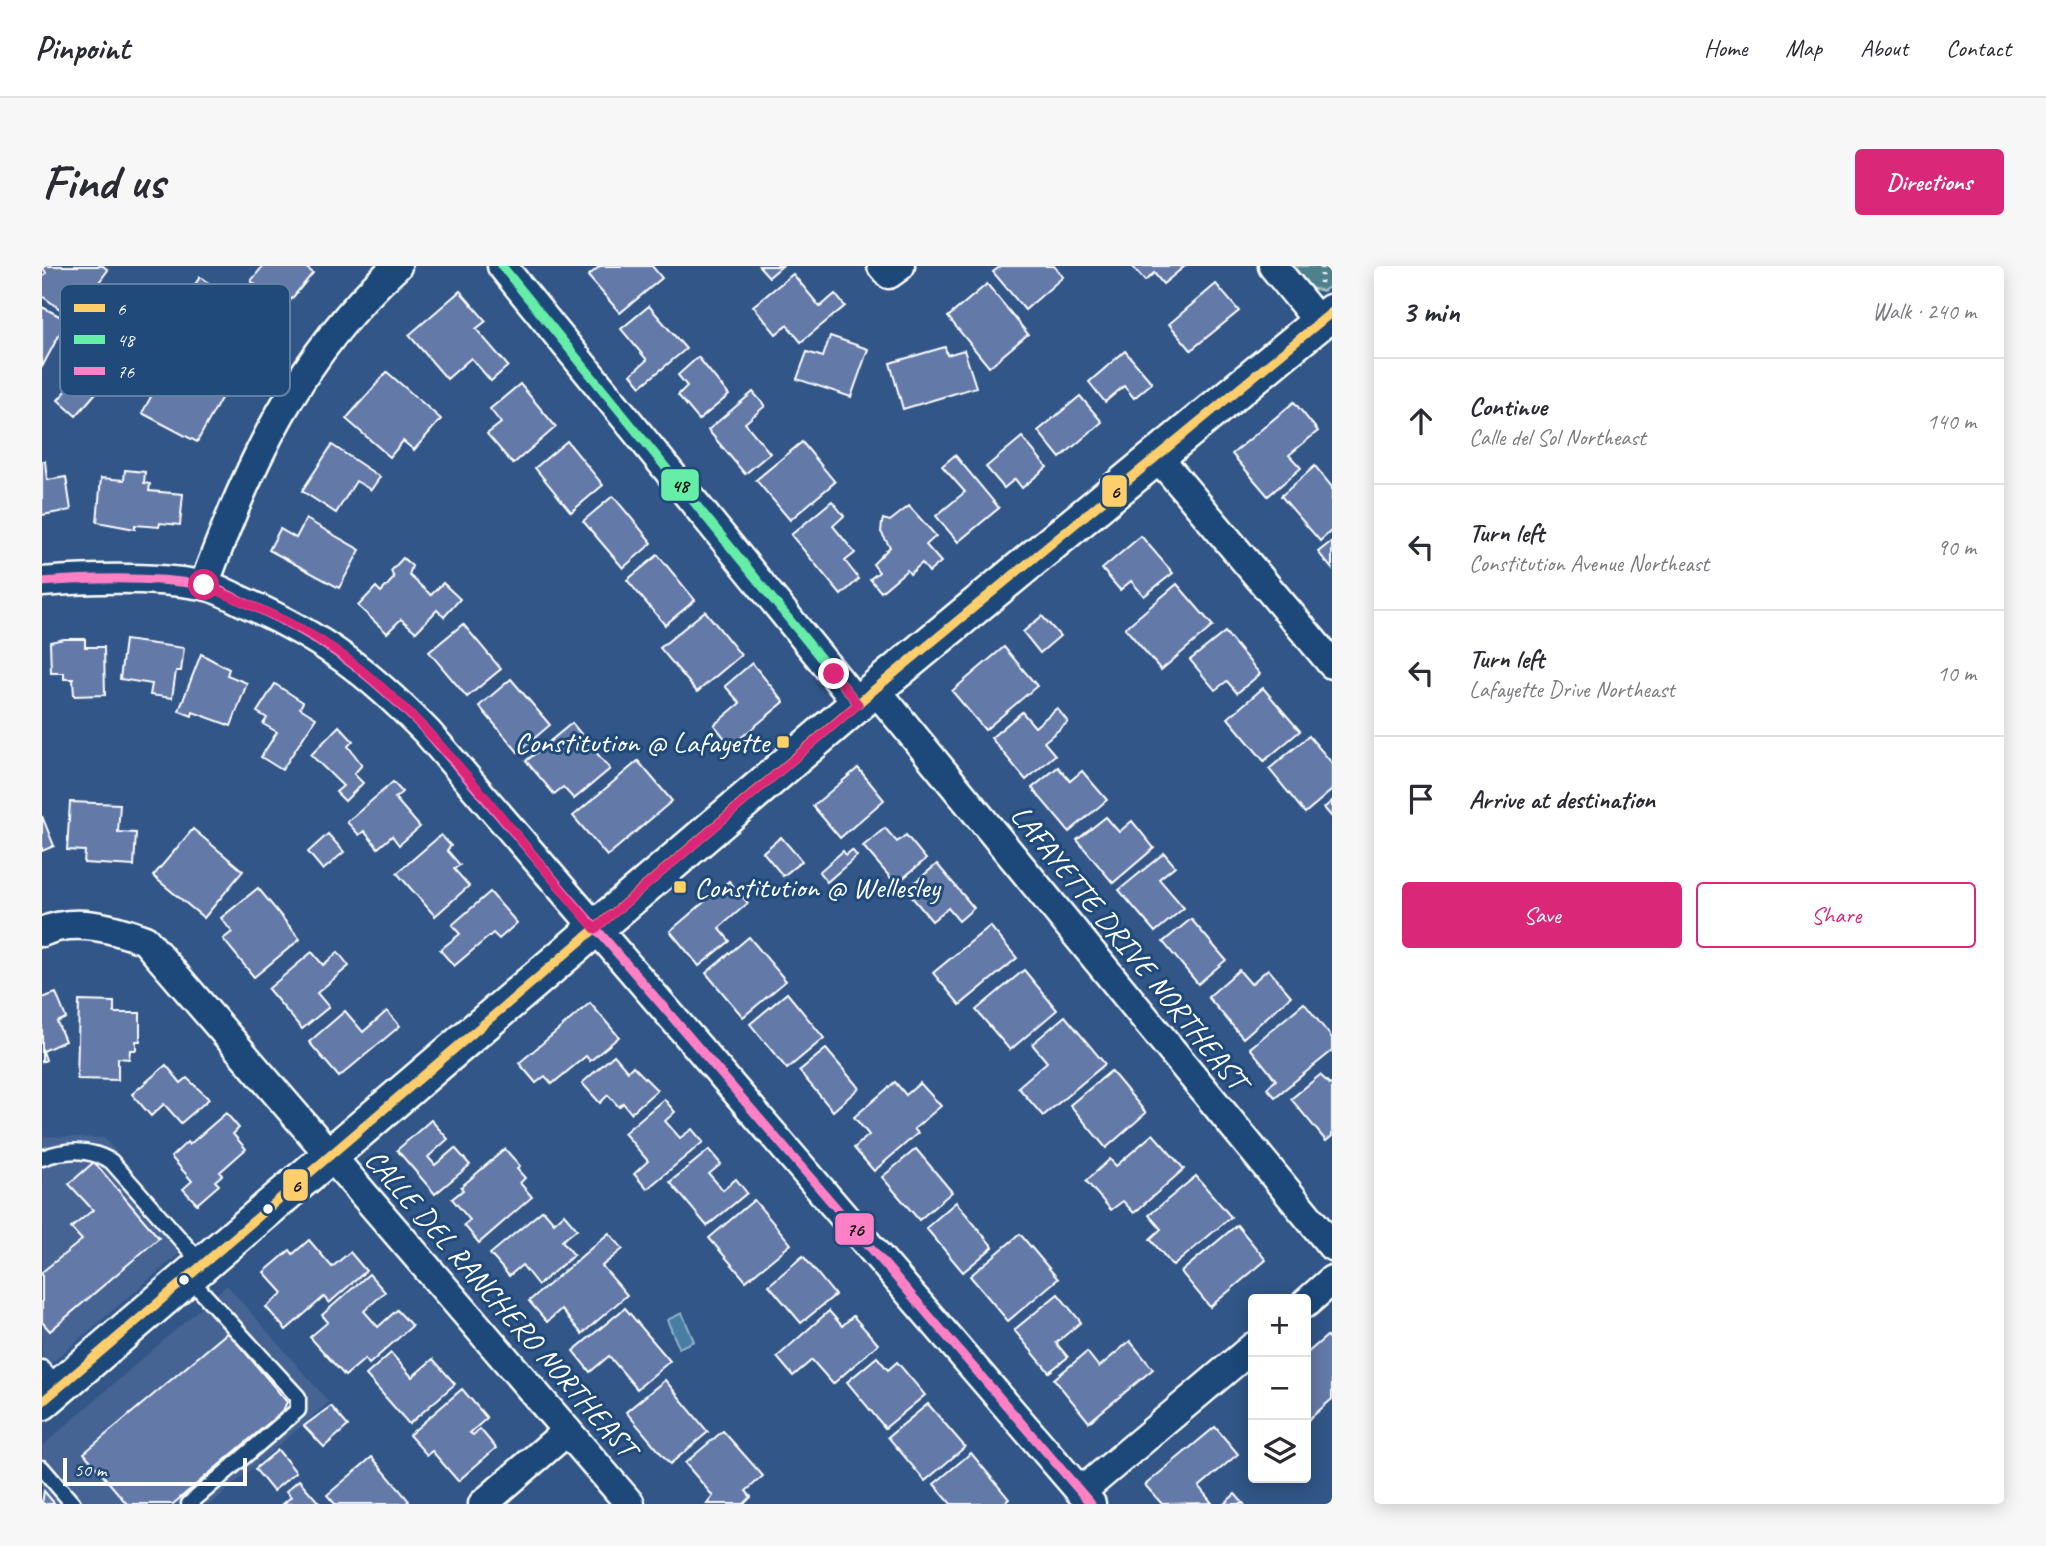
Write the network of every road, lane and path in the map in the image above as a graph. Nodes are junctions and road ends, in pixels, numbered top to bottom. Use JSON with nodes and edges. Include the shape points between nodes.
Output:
{"nodes":[{"id":1,"x":397,"y":266,"type":"edge"},
{"id":2,"x":502,"y":266,"type":"edge"},
{"id":3,"x":1273,"y":266,"type":"edge"},
{"id":4,"x":1322,"y":266,"type":"edge"},
{"id":5,"x":1324,"y":307,"type":"edge"},
{"id":6,"x":1158,"y":457,"type":"junction"},
{"id":7,"x":42,"y":582,"type":"edge"},
{"id":8,"x":204,"y":585,"type":"junction"},
{"id":9,"x":1332,"y":664,"type":"edge"},
{"id":10,"x":867,"y":696,"type":"junction"},
{"id":11,"x":595,"y":929,"type":"junction"},
{"id":12,"x":42,"y":932,"type":"edge"},
{"id":13,"x":332,"y":1157,"type":"junction"},
{"id":14,"x":42,"y":1158,"type":"edge"},
{"id":15,"x":1332,"y":1246,"type":"edge"},
{"id":16,"x":196,"y":1272,"type":"junction"},
{"id":17,"x":1332,"y":1280,"type":"edge"},
{"id":18,"x":1311,"y":1299,"type":"edge"},
{"id":19,"x":1248,"y":1352,"type":"edge"},
{"id":20,"x":48,"y":1386,"type":"edge"},
{"id":21,"x":567,"y":1431,"type":"junction"},
{"id":22,"x":42,"y":1468,"type":"edge"},
{"id":23,"x":1086,"y":1498,"type":"edge"},
{"id":24,"x":73,"y":1504,"type":"edge"},
{"id":25,"x":189,"y":1504,"type":"edge"},
{"id":26,"x":482,"y":1504,"type":"edge"},
{"id":27,"x":631,"y":1504,"type":"edge"}],
"edges":[{"from":1,"to":8,"type":"street","via":[[310,362],[254,458]]},
{"from":2,"to":10,"type":"street","name":"LAFAYETTE DRIVE NORTHEAST"},
{"from":3,"to":5,"type":"street"},
{"from":4,"to":5,"type":"path"},
{"from":5,"to":6,"type":"street"},
{"from":6,"to":9,"type":"street"},
{"from":6,"to":10,"type":"street"},
{"from":7,"to":8,"type":"street","via":[[94,578]]},
{"from":8,"to":11,"type":"street","via":[[335,649],[381,685],[427,732]]},
{"from":10,"to":11,"type":"street"},
{"from":10,"to":15,"type":"street","name":"LAFAYETTE DRIVE NORTHEAST"},
{"from":11,"to":13,"type":"street"},
{"from":11,"to":23,"type":"street"},
{"from":12,"to":13,"type":"street","name":"CALLE DEL RANCHERO NORTHEAST","via":[[85,924],[145,940]]},
{"from":13,"to":16,"type":"street"},
{"from":13,"to":21,"type":"street","name":"CALLE DEL RANCHERO NORTHEAST"},
{"from":14,"to":16,"type":"lane","via":[[60,1151],[95,1152],[111,1161]]},
{"from":16,"to":20,"type":"street"},
{"from":16,"to":25,"type":"lane","via":[[298,1397],[298,1410]]},
{"from":17,"to":18,"type":"street"},
{"from":19,"to":23,"type":"street"},
{"from":21,"to":26,"type":"street"},
{"from":21,"to":27,"type":"street","name":"CALLE DEL RANCHERO NORTHEAST"},
{"from":22,"to":24,"type":"lane"}]}
